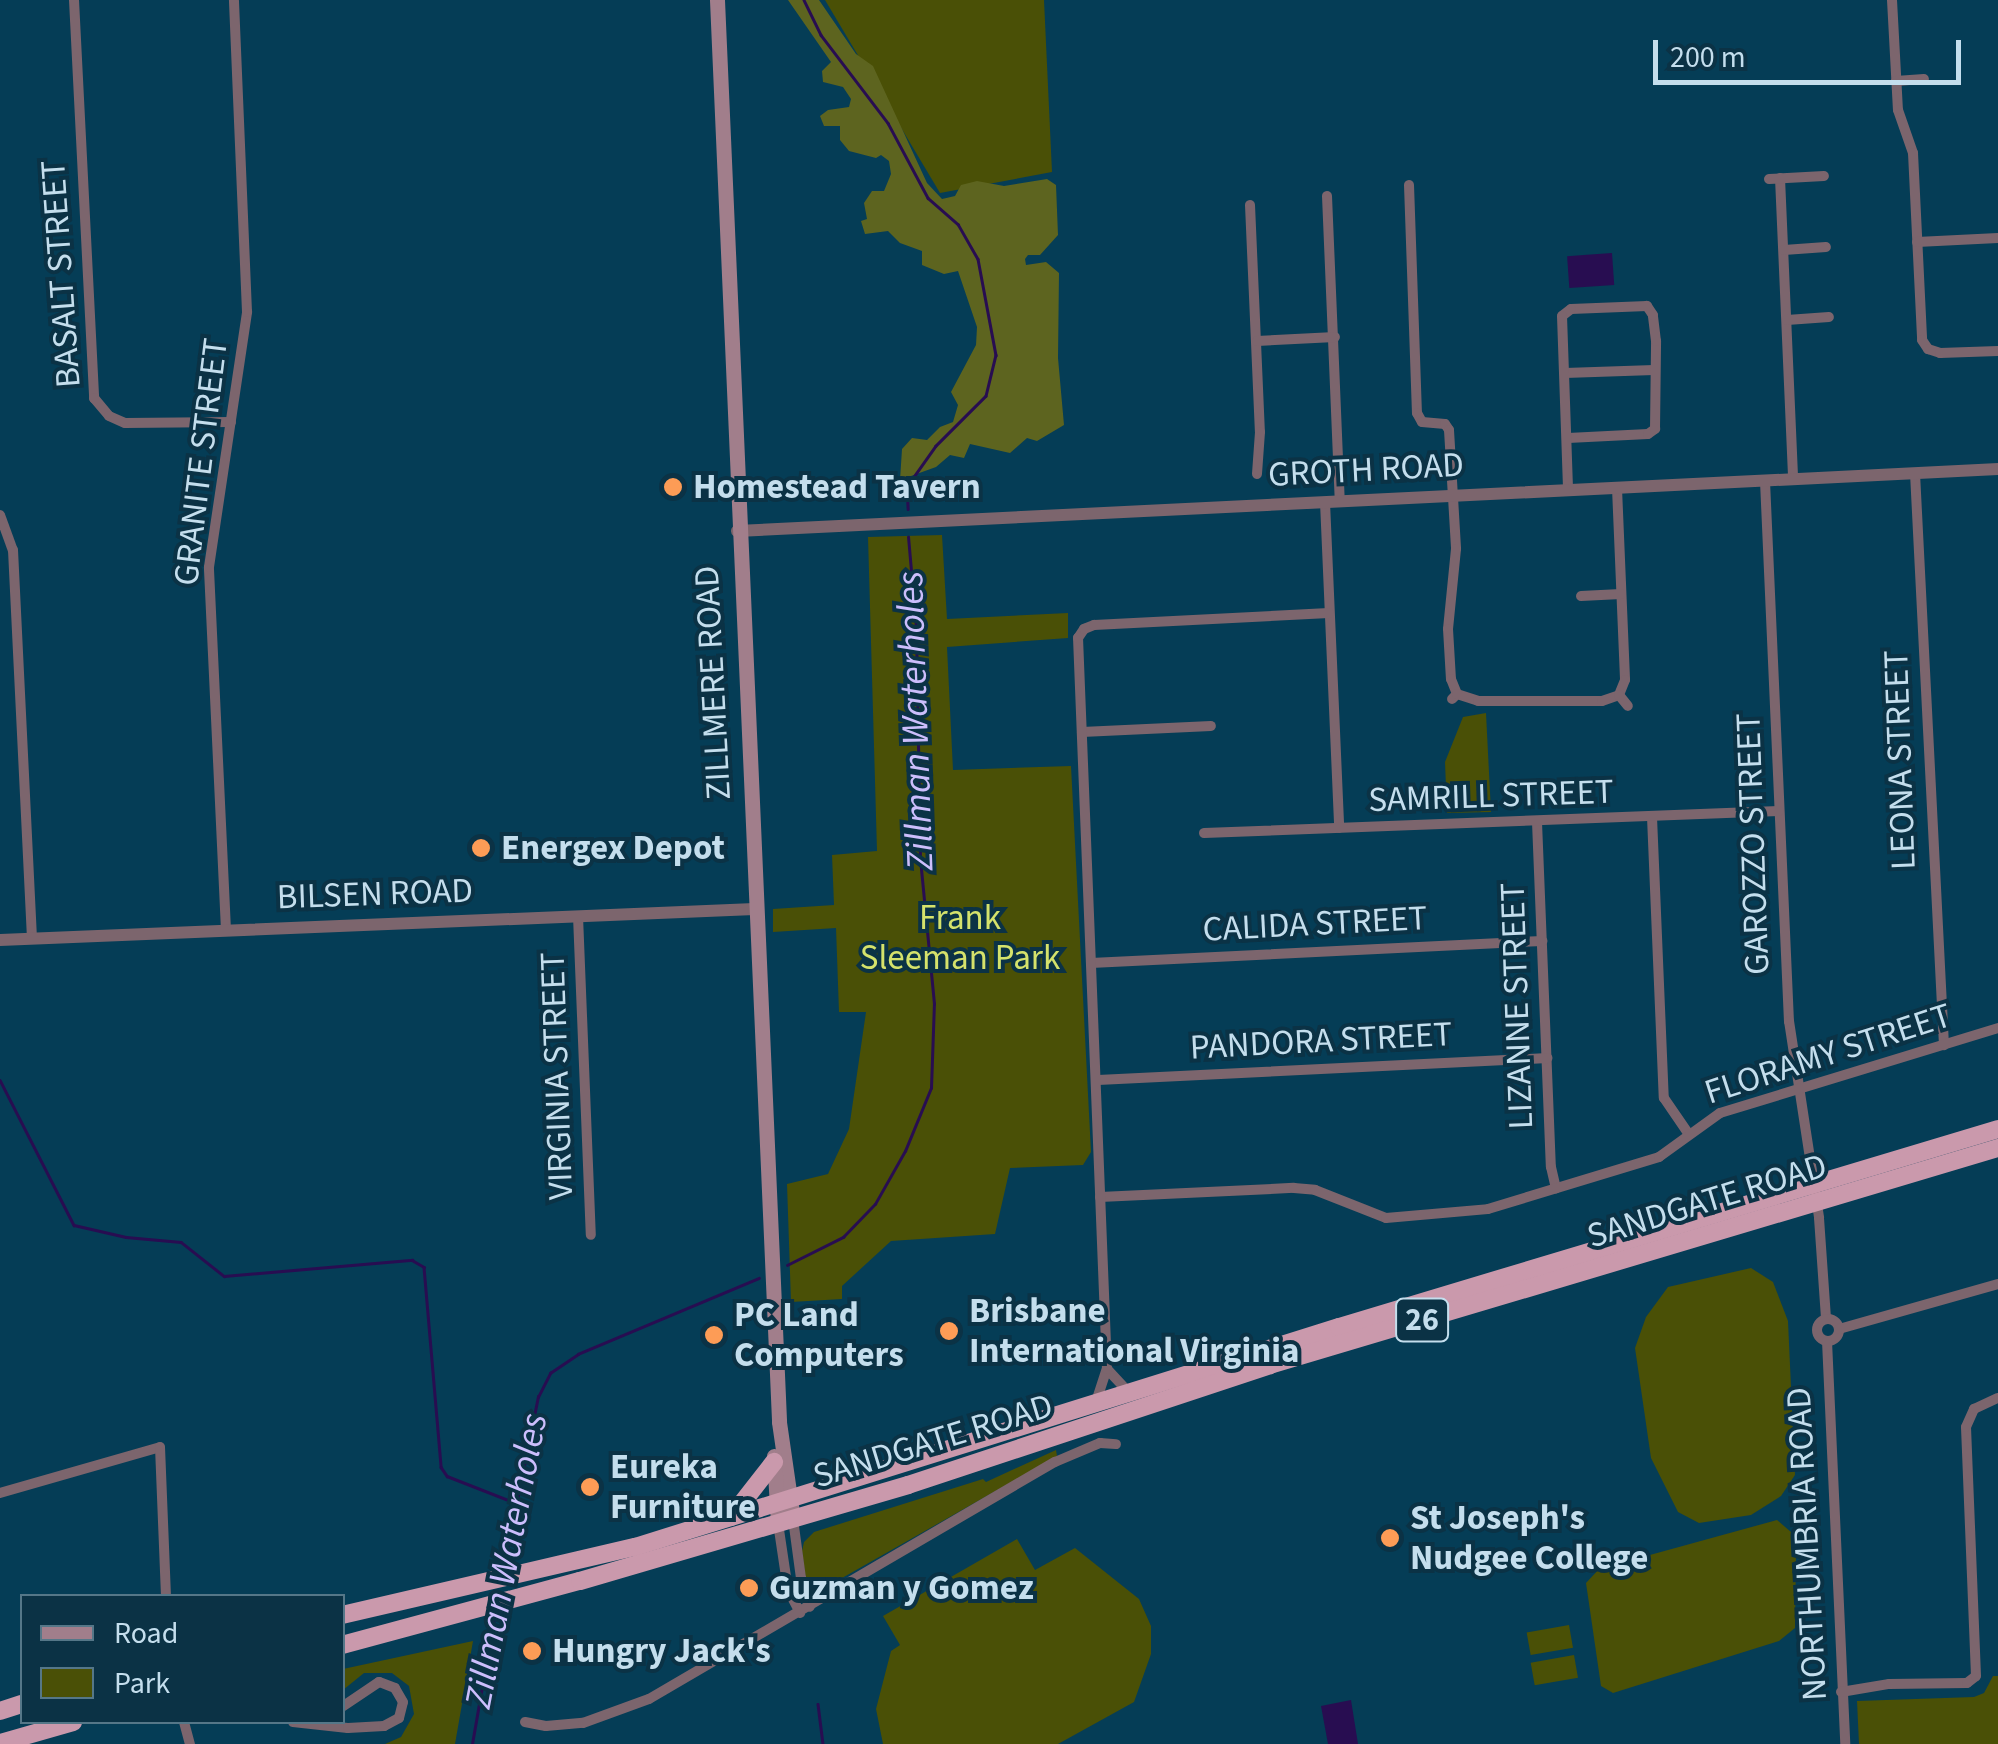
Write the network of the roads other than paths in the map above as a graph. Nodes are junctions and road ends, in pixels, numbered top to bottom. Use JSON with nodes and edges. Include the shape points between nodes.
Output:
{"nodes":[{"id":1,"x":74,"y":0,"type":"edge"},
{"id":2,"x":234,"y":0,"type":"edge"},
{"id":3,"x":716,"y":0,"type":"edge"},
{"id":4,"x":1892,"y":0,"type":"edge"},
{"id":5,"x":1924,"y":79,"type":"dead end"},
{"id":6,"x":1896,"y":81,"type":"junction"},
{"id":7,"x":1824,"y":176,"type":"dead end"},
{"id":8,"x":1410,"y":185,"type":"dead end"},
{"id":9,"x":1327,"y":196,"type":"dead end"},
{"id":10,"x":1250,"y":205,"type":"dead end"},
{"id":11,"x":1998,"y":238,"type":"edge"},
{"id":12,"x":1917,"y":242,"type":"junction"},
{"id":13,"x":1826,"y":247,"type":"dead end"},
{"id":14,"x":1784,"y":250,"type":"junction"},
{"id":15,"x":1829,"y":317,"type":"dead end"},
{"id":16,"x":1788,"y":320,"type":"junction"},
{"id":17,"x":1335,"y":337,"type":"junction"},
{"id":18,"x":1257,"y":341,"type":"junction"},
{"id":19,"x":1998,"y":352,"type":"edge"},
{"id":20,"x":1654,"y":370,"type":"junction"},
{"id":21,"x":1565,"y":373,"type":"junction"},
{"id":22,"x":231,"y":422,"type":"junction"},
{"id":23,"x":1568,"y":438,"type":"junction"},
{"id":24,"x":1998,"y":469,"type":"edge"},
{"id":25,"x":1916,"y":473,"type":"junction"},
{"id":26,"x":1256,"y":474,"type":"dead end"},
{"id":27,"x":1793,"y":480,"type":"junction"},
{"id":28,"x":1765,"y":481,"type":"junction"},
{"id":29,"x":1617,"y":488,"type":"junction"},
{"id":30,"x":1568,"y":490,"type":"junction"},
{"id":31,"x":1452,"y":496,"type":"junction"},
{"id":32,"x":1325,"y":502,"type":"junction"},
{"id":33,"x":1340,"y":502,"type":"junction"},
{"id":34,"x":0,"y":515,"type":"edge"},
{"id":35,"x":736,"y":530,"type":"junction"},
{"id":36,"x":1621,"y":594,"type":"junction"},
{"id":37,"x":1581,"y":596,"type":"dead end"},
{"id":38,"x":1329,"y":613,"type":"junction"},
{"id":39,"x":1619,"y":695,"type":"junction"},
{"id":40,"x":1628,"y":706,"type":"dead end"},
{"id":41,"x":1211,"y":726,"type":"dead end"},
{"id":42,"x":1082,"y":732,"type":"junction"},
{"id":43,"x":1780,"y":812,"type":"junction"},
{"id":44,"x":1652,"y":818,"type":"junction"},
{"id":45,"x":1536,"y":822,"type":"junction"},
{"id":46,"x":1339,"y":828,"type":"junction"},
{"id":47,"x":1204,"y":833,"type":"dead end"},
{"id":48,"x":754,"y":909,"type":"junction"},
{"id":49,"x":578,"y":916,"type":"junction"},
{"id":50,"x":226,"y":930,"type":"junction"},
{"id":51,"x":32,"y":939,"type":"junction"},
{"id":52,"x":0,"y":940,"type":"edge"},
{"id":53,"x":1542,"y":941,"type":"junction"},
{"id":54,"x":1092,"y":963,"type":"junction"},
{"id":55,"x":1998,"y":1028,"type":"edge"},
{"id":56,"x":1944,"y":1045,"type":"junction"},
{"id":57,"x":1547,"y":1058,"type":"junction"},
{"id":58,"x":1098,"y":1080,"type":"junction"},
{"id":59,"x":1797,"y":1090,"type":"junction"},
{"id":60,"x":1998,"y":1129,"type":"edge"},
{"id":61,"x":1688,"y":1133,"type":"junction"},
{"id":62,"x":1998,"y":1148,"type":"edge"},
{"id":63,"x":1556,"y":1188,"type":"junction"},
{"id":64,"x":1815,"y":1193,"type":"junction"},
{"id":65,"x":1100,"y":1198,"type":"junction"},
{"id":66,"x":592,"y":1234,"type":"dead end"},
{"id":67,"x":1998,"y":1284,"type":"edge"},
{"id":68,"x":1826,"y":1319,"type":"junction"},
{"id":69,"x":1840,"y":1329,"type":"junction"},
{"id":70,"x":1827,"y":1341,"type":"junction"},
{"id":71,"x":1107,"y":1369,"type":"junction"},
{"id":72,"x":1131,"y":1395,"type":"junction"},
{"id":73,"x":1998,"y":1398,"type":"edge"},
{"id":74,"x":1095,"y":1406,"type":"junction"},
{"id":75,"x":779,"y":1422,"type":"junction"},
{"id":76,"x":1116,"y":1444,"type":"dead end"},
{"id":77,"x":774,"y":1462,"type":"junction"},
{"id":78,"x":0,"y":1494,"type":"edge"},
{"id":79,"x":783,"y":1502,"type":"junction"},
{"id":80,"x":731,"y":1518,"type":"junction"},
{"id":81,"x":786,"y":1521,"type":"junction"},
{"id":82,"x":166,"y":1594,"type":"edge"},
{"id":83,"x":805,"y":1610,"type":"junction"},
{"id":84,"x":345,"y":1614,"type":"edge"},
{"id":85,"x":345,"y":1643,"type":"edge"},
{"id":86,"x":1842,"y":1692,"type":"junction"},
{"id":87,"x":345,"y":1704,"type":"edge"},
{"id":88,"x":525,"y":1722,"type":"dead end"},
{"id":89,"x":66,"y":1724,"type":"edge"},
{"id":90,"x":345,"y":1724,"type":"edge"},
{"id":91,"x":0,"y":1744,"type":"edge"},
{"id":92,"x":1844,"y":1744,"type":"edge"}],
"edges":[{"from":1,"to":22,"type":"street","name":"BASALT STREET","via":[[94,398],[108,416],[125,423]]},
{"from":2,"to":22,"type":"street","name":"GRANITE STREET","via":[[246,312]]},
{"from":3,"to":35,"type":"main road","name":"ZILLMERE ROAD"},
{"from":4,"to":6,"type":"street"},
{"from":5,"to":6,"type":"street"},
{"from":6,"to":12,"type":"street","via":[[1913,153]]},
{"from":7,"to":14,"type":"street","via":[[1775,178]]},
{"from":8,"to":31,"type":"street","via":[[1417,413],[1422,422],[1448,427]]},
{"from":9,"to":17,"type":"street"},
{"from":10,"to":18,"type":"street"},
{"from":11,"to":12,"type":"street"},
{"from":12,"to":19,"type":"street","via":[[1926,348]]},
{"from":13,"to":14,"type":"street"},
{"from":14,"to":16,"type":"street"},
{"from":15,"to":16,"type":"street"},
{"from":16,"to":27,"type":"street"},
{"from":17,"to":18,"type":"street"},
{"from":17,"to":33,"type":"street"},
{"from":18,"to":26,"type":"street"},
{"from":20,"to":21,"type":"street"},
{"from":20,"to":21,"type":"street","via":[[1654,318],[1650,308],[1638,305],[1565,311]]},
{"from":20,"to":23,"type":"street","via":[[1652,433]]},
{"from":21,"to":23,"type":"street"},
{"from":22,"to":50,"type":"street","name":"GRANITE STREET","via":[[209,567]]},
{"from":23,"to":30,"type":"street"},
{"from":24,"to":25,"type":"street","name":"GROTH ROAD"},
{"from":25,"to":27,"type":"street","name":"GROTH ROAD"},
{"from":25,"to":56,"type":"street","name":"LEONA STREET"},
{"from":27,"to":28,"type":"street","name":"GROTH ROAD"},
{"from":28,"to":29,"type":"street","name":"GROTH ROAD"},
{"from":28,"to":43,"type":"street","name":"GAROZZO STREET"},
{"from":29,"to":30,"type":"street","name":"GROTH ROAD"},
{"from":29,"to":36,"type":"street"},
{"from":30,"to":31,"type":"street","name":"GROTH ROAD"},
{"from":31,"to":33,"type":"street","name":"GROTH ROAD"},
{"from":31,"to":39,"type":"street","via":[[1456,550],[1448,630],[1454,697],[1602,701]]},
{"from":32,"to":33,"type":"street","name":"GROTH ROAD"},
{"from":32,"to":35,"type":"street","name":"GROTH ROAD"},
{"from":32,"to":38,"type":"street"},
{"from":34,"to":51,"type":"street","via":[[14,550]]},
{"from":35,"to":48,"type":"main road","name":"ZILLMERE ROAD"},
{"from":36,"to":37,"type":"street"},
{"from":36,"to":39,"type":"street","via":[[1625,680]]},
{"from":38,"to":42,"type":"street","via":[[1094,625],[1080,632]]},
{"from":38,"to":46,"type":"street"},
{"from":39,"to":40,"type":"street"},
{"from":41,"to":42,"type":"street"},
{"from":42,"to":54,"type":"street"},
{"from":43,"to":44,"type":"street","name":"SAMRILL STREET"},
{"from":43,"to":59,"type":"street","name":"GAROZZO STREET"},
{"from":44,"to":45,"type":"street","name":"SAMRILL STREET"},
{"from":44,"to":61,"type":"street","via":[[1664,1098]]},
{"from":45,"to":46,"type":"street","name":"SAMRILL STREET"},
{"from":45,"to":53,"type":"street","name":"LIZANNE STREET"},
{"from":46,"to":47,"type":"street","name":"SAMRILL STREET"},
{"from":48,"to":49,"type":"street","name":"BILSEN ROAD"},
{"from":48,"to":75,"type":"main road","name":"ZILLMERE ROAD"},
{"from":49,"to":50,"type":"street","name":"BILSEN ROAD"},
{"from":49,"to":66,"type":"street","name":"VIRGINIA STREET"},
{"from":50,"to":51,"type":"street","name":"BILSEN ROAD"},
{"from":51,"to":52,"type":"street","name":"BILSEN ROAD"},
{"from":53,"to":54,"type":"street","name":"CALIDA STREET"},
{"from":53,"to":57,"type":"street","name":"LIZANNE STREET"},
{"from":54,"to":58,"type":"street"},
{"from":55,"to":56,"type":"street","name":"FLORAMY STREET"},
{"from":56,"to":59,"type":"street","name":"FLORAMY STREET"},
{"from":57,"to":58,"type":"street","name":"PANDORA STREET"},
{"from":57,"to":63,"type":"street","name":"LIZANNE STREET"},
{"from":58,"to":65,"type":"street"},
{"from":59,"to":61,"type":"street","name":"FLORAMY STREET","via":[[1714,1115]]},
{"from":59,"to":64,"type":"street","name":"GAROZZO STREET"},
{"from":60,"to":64,"type":"highway","name":"SANDGATE ROAD","number":"26"},
{"from":61,"to":63,"type":"street","name":"FLORAMY STREET","via":[[1659,1156]]},
{"from":62,"to":64,"type":"highway","name":"SANDGATE ROAD","number":"26"},
{"from":63,"to":65,"type":"street","name":"FLORAMY STREET","via":[[1488,1208],[1402,1219],[1370,1216],[1325,1193],[1294,1188]]},
{"from":64,"to":68,"type":"street"},
{"from":64,"to":72,"type":"highway","name":"SANDGATE ROAD","number":"26","via":[[1339,1327]]},
{"from":64,"to":81,"type":"highway","name":"SANDGATE ROAD","number":"26"},
{"from":65,"to":71,"type":"street"},
{"from":67,"to":69,"type":"street"},
{"from":68,"to":69,"type":"street"},
{"from":68,"to":70,"type":"street","via":[[1817,1330]]},
{"from":69,"to":70,"type":"street"},
{"from":70,"to":86,"type":"street","name":"NORTHUMBRIA ROAD"},
{"from":71,"to":72,"type":"street"},
{"from":71,"to":74,"type":"street"},
{"from":72,"to":74,"type":"highway","name":"SANDGATE ROAD","number":"26"},
{"from":73,"to":86,"type":"street","via":[[1974,1408],[1966,1427],[1976,1676],[1967,1683]]},
{"from":74,"to":79,"type":"highway","name":"SANDGATE ROAD","number":"26"},
{"from":75,"to":77,"type":"main road","name":"ZILLMERE ROAD"},
{"from":75,"to":79,"type":"main road","name":"ZILLMERE ROAD"},
{"from":76,"to":83,"type":"street","name":"SANDGATE ROAD","via":[[1100,1443],[1055,1462]]},
{"from":77,"to":79,"type":"main road","name":"ZILLMERE ROAD"},
{"from":77,"to":80,"type":"highway"},
{"from":78,"to":82,"type":"street","via":[[160,1447]]},
{"from":79,"to":80,"type":"highway","name":"SANDGATE ROAD","number":"26"},
{"from":79,"to":81,"type":"main road","name":"ZILLMERE ROAD"},
{"from":80,"to":84,"type":"highway","name":"SANDGATE ROAD","number":"26","via":[[525,1576]]},
{"from":81,"to":83,"type":"street","name":"ZILLMERE ROAD","via":[[788,1590]]},
{"from":81,"to":85,"type":"highway","name":"SANDGATE ROAD","number":"26"},
{"from":83,"to":88,"type":"street","name":"SANDGATE ROAD","via":[[628,1709],[559,1726]]},
{"from":86,"to":92,"type":"street","name":"NORTHUMBRIA ROAD"},
{"from":87,"to":90,"type":"street","via":[[378,1682],[395,1688],[403,1702],[398,1718],[384,1726]]},
{"from":89,"to":91,"type":"highway"}]}
